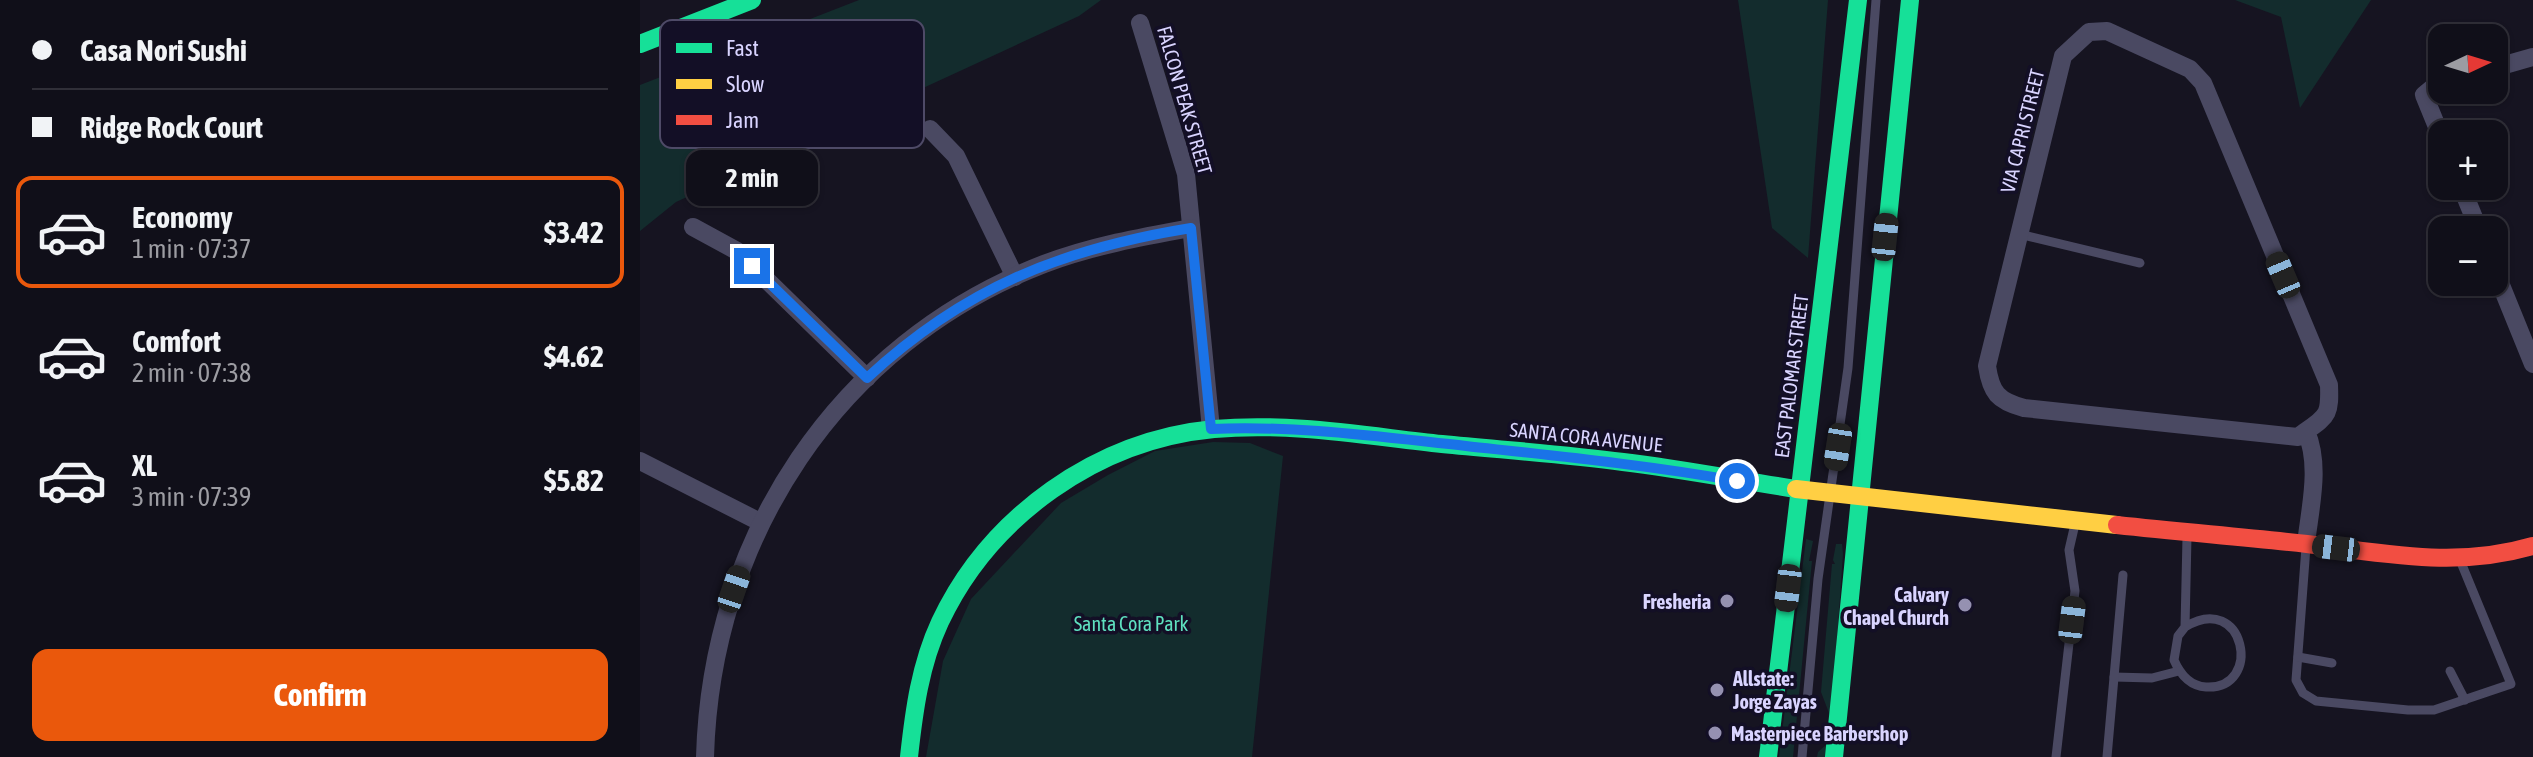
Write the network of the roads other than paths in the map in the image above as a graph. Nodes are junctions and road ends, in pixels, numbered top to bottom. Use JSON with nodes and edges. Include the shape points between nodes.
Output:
{"nodes":[{"id":1,"x":752,"y":0,"type":"edge"},
{"id":2,"x":1858,"y":0,"type":"edge"},
{"id":3,"x":1876,"y":0,"type":"edge"},
{"id":4,"x":1910,"y":0,"type":"edge"},
{"id":5,"x":701,"y":20,"type":"edge"},
{"id":6,"x":1140,"y":23,"type":"dead end"},
{"id":7,"x":660,"y":36,"type":"edge"},
{"id":8,"x":640,"y":44,"type":"edge"},
{"id":9,"x":2533,"y":57,"type":"edge"},
{"id":10,"x":2508,"y":64,"type":"edge"},
{"id":11,"x":2428,"y":92,"type":"edge"},
{"id":12,"x":2434,"y":120,"type":"edge"},
{"id":13,"x":930,"y":129,"type":"dead end"},
{"id":14,"x":693,"y":227,"type":"dead end"},
{"id":15,"x":1191,"y":228,"type":"junction"},
{"id":16,"x":2019,"y":234,"type":"junction"},
{"id":17,"x":2140,"y":263,"type":"dead end"},
{"id":18,"x":1015,"y":277,"type":"junction"},
{"id":19,"x":2505,"y":296,"type":"edge"},
{"id":20,"x":2533,"y":364,"type":"edge"},
{"id":21,"x":867,"y":378,"type":"junction"},
{"id":22,"x":1211,"y":429,"type":"junction"},
{"id":23,"x":2306,"y":431,"type":"junction"},
{"id":24,"x":640,"y":461,"type":"edge"},
{"id":25,"x":1800,"y":490,"type":"junction"},
{"id":26,"x":1831,"y":494,"type":"junction"},
{"id":27,"x":1858,"y":497,"type":"junction"},
{"id":28,"x":2076,"y":521,"type":"junction"},
{"id":29,"x":760,"y":522,"type":"junction"},
{"id":30,"x":2187,"y":533,"type":"junction"},
{"id":31,"x":2306,"y":544,"type":"junction"},
{"id":32,"x":2533,"y":546,"type":"edge"},
{"id":33,"x":2459,"y":558,"type":"junction"},
{"id":34,"x":2123,"y":575,"type":"dead end"},
{"id":35,"x":2185,"y":627,"type":"junction"},
{"id":36,"x":2298,"y":657,"type":"junction"},
{"id":37,"x":2332,"y":663,"type":"dead end"},
{"id":38,"x":2179,"y":671,"type":"junction"},
{"id":39,"x":2450,"y":671,"type":"dead end"},
{"id":40,"x":2114,"y":677,"type":"junction"},
{"id":41,"x":2465,"y":700,"type":"junction"},
{"id":42,"x":705,"y":757,"type":"edge"},
{"id":43,"x":909,"y":757,"type":"edge"},
{"id":44,"x":1768,"y":757,"type":"edge"},
{"id":45,"x":1802,"y":757,"type":"edge"},
{"id":46,"x":1834,"y":757,"type":"edge"},
{"id":47,"x":2056,"y":757,"type":"edge"},
{"id":48,"x":2107,"y":757,"type":"edge"}],
"edges":[{"from":1,"to":5,"type":"street"},
{"from":2,"to":25,"type":"street","name":"EAST PALOMAR STREET"},
{"from":3,"to":26,"type":"lane","via":[[1848,368]]},
{"from":4,"to":27,"type":"street"},
{"from":6,"to":15,"type":"street","name":"FALCON PEAK STREET","via":[[1186,174]]},
{"from":7,"to":8,"type":"street"},
{"from":9,"to":10,"type":"street"},
{"from":11,"to":12,"type":"street","via":[[2424,95]]},
{"from":13,"to":18,"type":"street","via":[[956,156]]},
{"from":14,"to":21,"type":"street","via":[[737,251]]},
{"from":15,"to":18,"type":"street","via":[[1115,242]]},
{"from":15,"to":22,"type":"street","name":"FALCON PEAK STREET"},
{"from":16,"to":17,"type":"lane"},
{"from":16,"to":23,"type":"street","name":"VIA CAPRI STREET","via":[[1987,366],[2004,402],[2298,437]]},
{"from":16,"to":23,"type":"street","name":"VIA CAPRI STREET","via":[[2063,56],[2074,44],[2089,32],[2107,31],[2190,69],[2203,83],[2329,385],[2330,406],[2323,420]]},
{"from":18,"to":21,"type":"street","via":[[937,321]]},
{"from":19,"to":20,"type":"street"},
{"from":21,"to":29,"type":"street","via":[[814,438]]},
{"from":22,"to":25,"type":"street","name":"SANTA CORA AVENUE","via":[[1334,432],[1651,466]]},
{"from":22,"to":43,"type":"street","name":"SANTA CORA AVENUE","via":[[1121,451],[1057,485],[1004,527],[952,597],[929,648],[915,699]]},
{"from":23,"to":31,"type":"street","via":[[2314,472]]},
{"from":24,"to":29,"type":"street"},
{"from":25,"to":26,"type":"street","name":"SANTA CORA AVENUE"},
{"from":25,"to":44,"type":"street","name":"EAST PALOMAR STREET"},
{"from":26,"to":27,"type":"street","name":"SANTA CORA AVENUE"},
{"from":26,"to":45,"type":"lane"},
{"from":27,"to":28,"type":"street","name":"SANTA CORA AVENUE"},
{"from":27,"to":46,"type":"street"},
{"from":28,"to":30,"type":"street","name":"SANTA CORA AVENUE"},
{"from":28,"to":47,"type":"lane","via":[[2069,550],[2075,591]]},
{"from":29,"to":42,"type":"street","via":[[720,639]]},
{"from":30,"to":31,"type":"street","name":"SANTA CORA AVENUE"},
{"from":30,"to":35,"type":"lane"},
{"from":31,"to":33,"type":"street","name":"SANTA CORA AVENUE","via":[[2426,559]]},
{"from":31,"to":36,"type":"lane"},
{"from":32,"to":33,"type":"street","name":"SANTA CORA AVENUE"},
{"from":33,"to":41,"type":"lane","via":[[2511,684]]},
{"from":34,"to":40,"type":"lane"},
{"from":35,"to":38,"type":"lane","via":[[2174,647]]},
{"from":35,"to":38,"type":"lane","via":[[2207,618],[2219,620],[2236,632],[2242,653],[2236,673],[2218,686],[2197,685]]},
{"from":36,"to":37,"type":"lane"},
{"from":36,"to":41,"type":"lane","via":[[2296,680],[2316,701],[2434,710]]},
{"from":38,"to":40,"type":"lane","via":[[2152,678]]},
{"from":39,"to":41,"type":"lane"},
{"from":40,"to":48,"type":"lane"}]}
